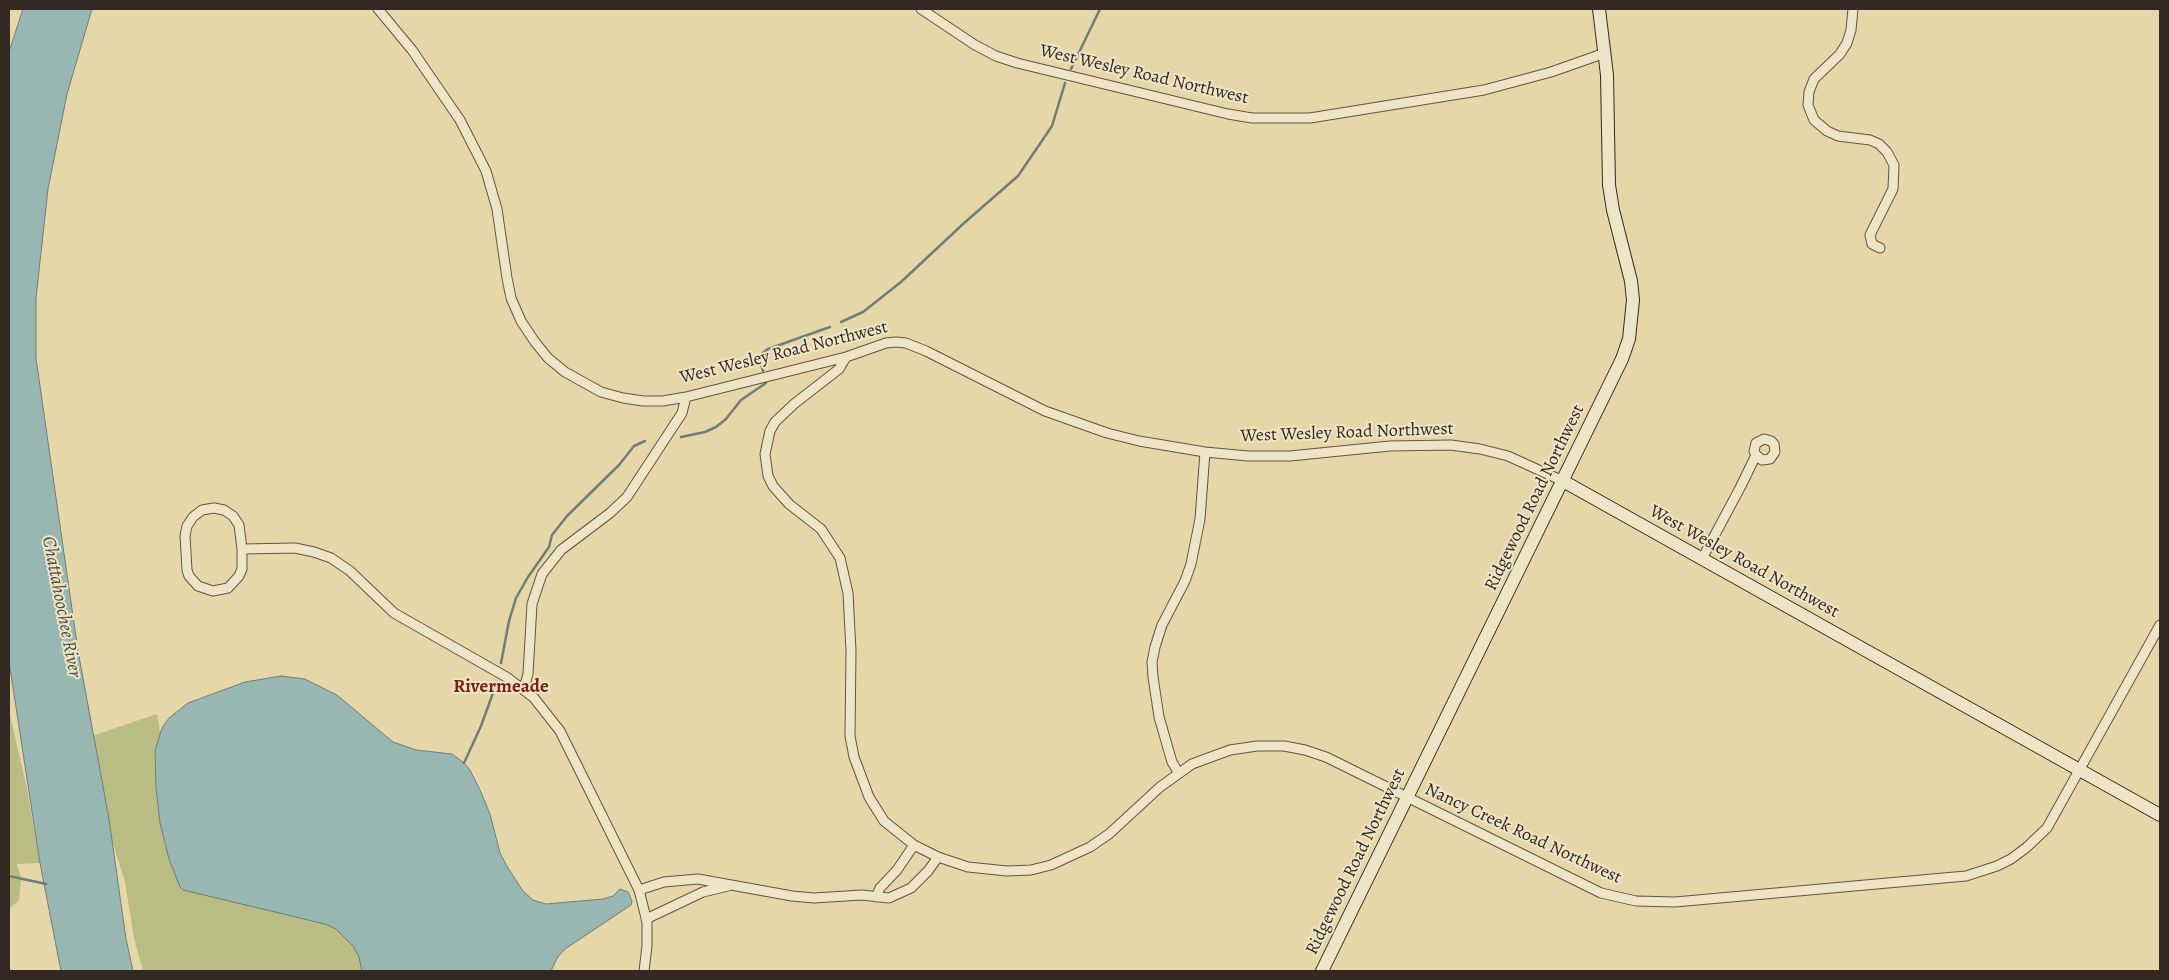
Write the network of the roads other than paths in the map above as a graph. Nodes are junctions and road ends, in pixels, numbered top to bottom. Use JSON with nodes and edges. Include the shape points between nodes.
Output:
{"nodes":[{"id":1,"x":378,"y":9,"type":"edge"},
{"id":2,"x":921,"y":9,"type":"edge"},
{"id":3,"x":1599,"y":9,"type":"edge"},
{"id":4,"x":1853,"y":9,"type":"edge"},
{"id":5,"x":1605,"y":52,"type":"junction"},
{"id":6,"x":1880,"y":248,"type":"dead end"},
{"id":7,"x":846,"y":357,"type":"junction"},
{"id":8,"x":686,"y":397,"type":"junction"},
{"id":9,"x":1205,"y":452,"type":"junction"},
{"id":10,"x":1756,"y":455,"type":"dead end"},
{"id":11,"x":1563,"y":481,"type":"junction"},
{"id":12,"x":242,"y":549,"type":"junction"},
{"id":13,"x":1702,"y":559,"type":"junction"},
{"id":14,"x":2160,"y":625,"type":"edge"},
{"id":15,"x":524,"y":688,"type":"junction"},
{"id":16,"x":2080,"y":770,"type":"junction"},
{"id":17,"x":1178,"y":772,"type":"junction"},
{"id":18,"x":1406,"y":797,"type":"junction"},
{"id":19,"x":2160,"y":815,"type":"edge"},
{"id":20,"x":914,"y":844,"type":"junction"},
{"id":21,"x":938,"y":857,"type":"junction"},
{"id":22,"x":728,"y":886,"type":"junction"},
{"id":23,"x":638,"y":890,"type":"junction"},
{"id":24,"x":876,"y":897,"type":"junction"},
{"id":25,"x":646,"y":918,"type":"junction"},
{"id":26,"x":644,"y":971,"type":"edge"},
{"id":27,"x":1322,"y":971,"type":"edge"}],
"edges":[{"from":1,"to":8,"type":"street","name":"West Wesley Road Northwest","via":[[412,50],[460,120],[486,171],[495,201],[511,298],[534,342],[565,372],[601,392],[643,400]]},
{"from":2,"to":5,"type":"street","name":"West Wesley Road Northwest","via":[[996,56],[1252,118],[1310,118],[1484,90],[1551,72]]},
{"from":3,"to":5,"type":"street","name":"Ridgewood Road Northwest"},
{"from":4,"to":6,"type":"street","via":[[1847,43],[1814,79],[1808,105],[1814,120],[1827,132],[1870,140],[1887,152],[1894,166],[1893,188],[1870,235],[1872,244]]},
{"from":5,"to":11,"type":"street","name":"Ridgewood Road Northwest","via":[[1609,184],[1631,282],[1632,319],[1622,360]]},
{"from":7,"to":8,"type":"street","name":"West Wesley Road Northwest"},
{"from":7,"to":9,"type":"street","name":"West Wesley Road Northwest","via":[[886,343],[906,343],[1070,421],[1140,441]]},
{"from":7,"to":20,"type":"street","name":"Nancy Creek Road Northwest","via":[[839,369],[775,422],[766,445],[765,462],[773,486],[820,529],[840,558],[848,593],[850,736],[854,758],[878,812],[892,828]]},
{"from":8,"to":15,"type":"street","via":[[682,413],[627,497],[561,550],[542,574],[532,604],[528,674]]},
{"from":9,"to":11,"type":"street","name":"West Wesley Road Northwest","via":[[1290,456],[1390,446],[1451,445],[1508,456]]},
{"from":9,"to":17,"type":"street","via":[[1200,519],[1191,564],[1162,625],[1152,662],[1159,717]]},
{"from":10,"to":13,"type":"street"},
{"from":11,"to":13,"type":"street","name":"West Wesley Road Northwest"},
{"from":11,"to":18,"type":"street","name":"Ridgewood Road Northwest"},
{"from":12,"to":12,"type":"street","via":[[239,525],[224,510],[202,510],[187,526],[187,570],[193,582],[204,589],[220,591],[234,583],[242,569]]},
{"from":12,"to":15,"type":"street","via":[[295,548],[331,558],[350,570],[394,612]]},
{"from":13,"to":16,"type":"street","name":"West Wesley Road Northwest"},
{"from":14,"to":16,"type":"street","name":"Nancy Creek Road Northwest"},
{"from":15,"to":23,"type":"street","via":[[560,731]]},
{"from":16,"to":18,"type":"street","name":"Nancy Creek Road Northwest","via":[[2053,819],[2039,837],[2011,858],[1981,872],[1950,879],[1675,902],[1636,901],[1601,893]]},
{"from":16,"to":19,"type":"street","name":"West Wesley Road Northwest"},
{"from":17,"to":18,"type":"street","name":"Nancy Creek Road Northwest","via":[[1204,758],[1230,750],[1284,746],[1326,757]]},
{"from":17,"to":21,"type":"street","name":"Nancy Creek Road Northwest","via":[[1109,834],[1051,866],[992,871]]},
{"from":18,"to":27,"type":"street","name":"Ridgewood Road Northwest"},
{"from":20,"to":21,"type":"street","name":"Nancy Creek Road Northwest"},
{"from":20,"to":24,"type":"street"},
{"from":21,"to":24,"type":"street","via":[[911,888],[889,898]]},
{"from":22,"to":23,"type":"street","via":[[686,879]]},
{"from":22,"to":24,"type":"street","via":[[814,898]]},
{"from":22,"to":25,"type":"street","via":[[703,892]]},
{"from":23,"to":25,"type":"street"},
{"from":25,"to":26,"type":"street","via":[[648,946]]}]}
